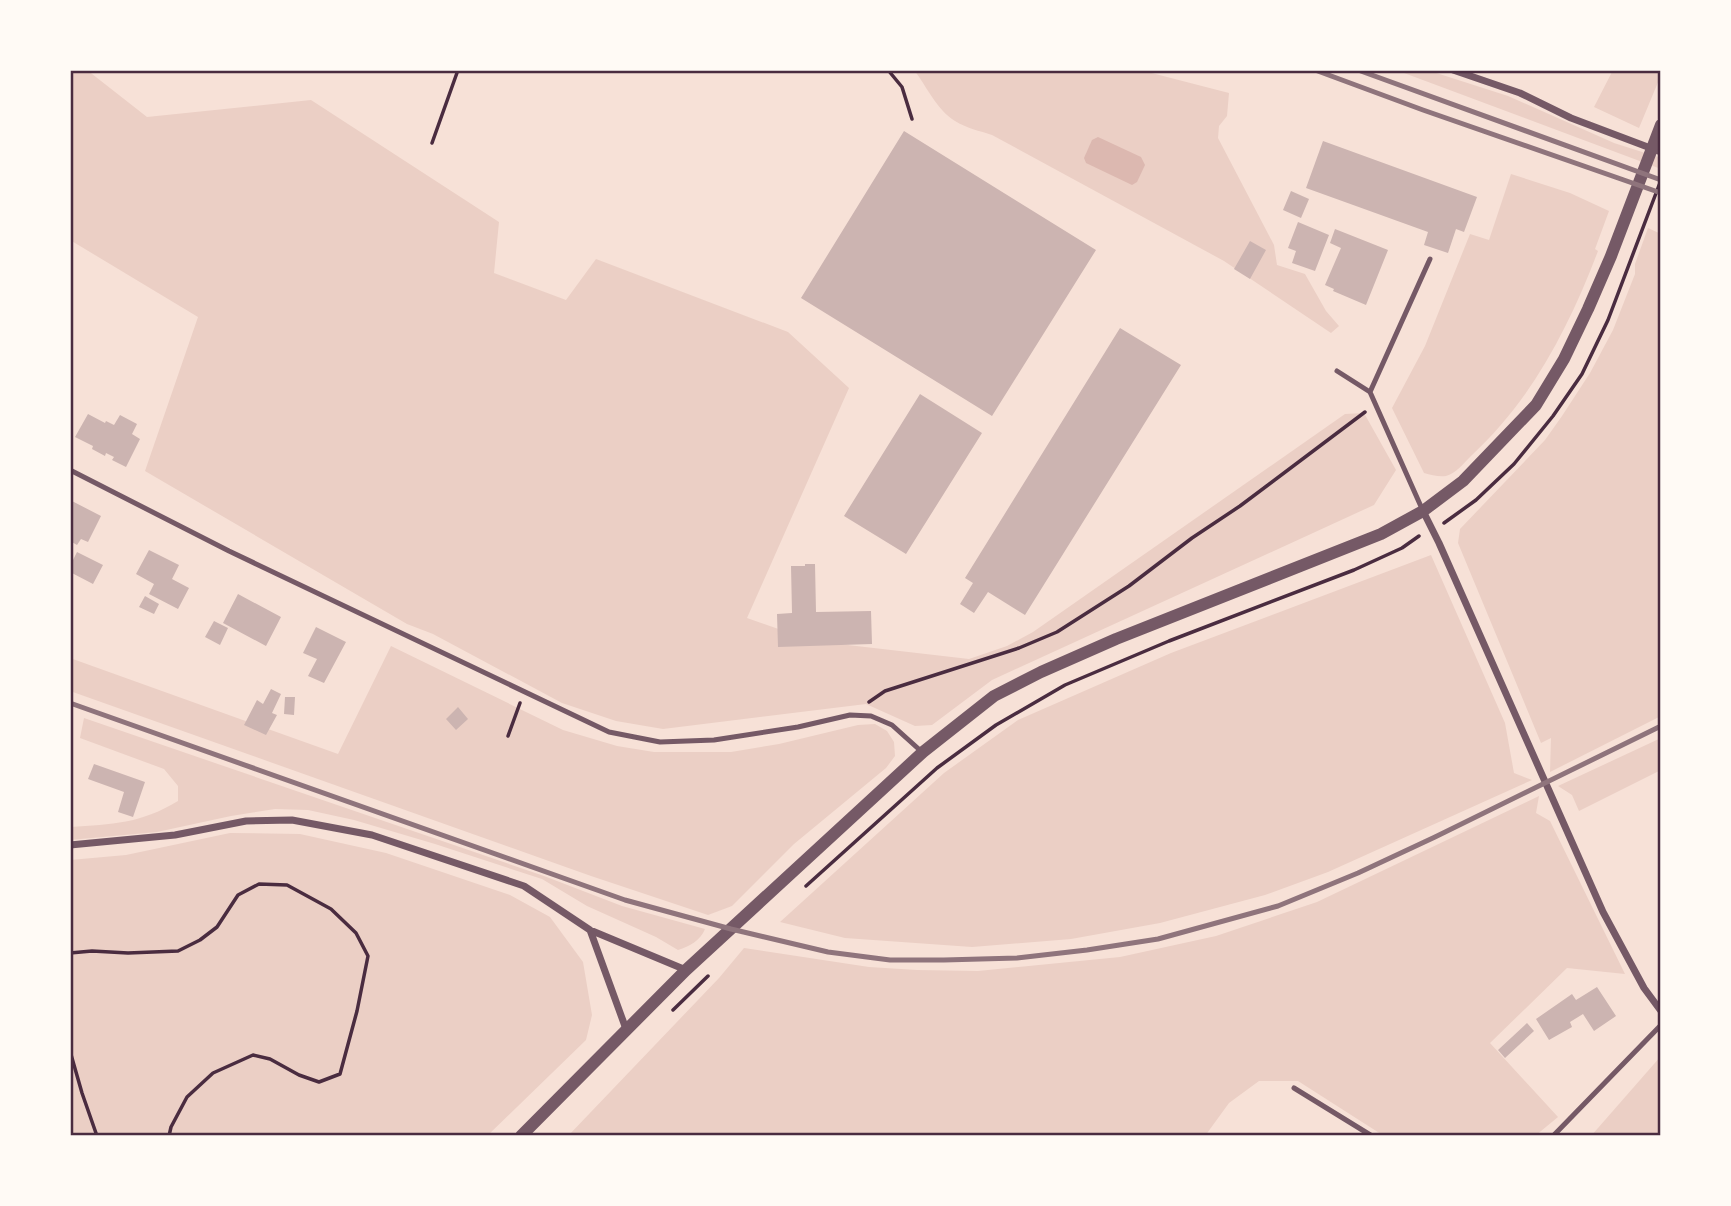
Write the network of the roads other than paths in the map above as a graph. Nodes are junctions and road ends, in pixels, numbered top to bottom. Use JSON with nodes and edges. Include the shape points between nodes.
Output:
{"nodes":[{"id":1,"x":1453,"y":70,"type":"edge"},
{"id":2,"x":1661,"y":125,"type":"edge"},
{"id":3,"x":1661,"y":152,"type":"edge"},
{"id":4,"x":1430,"y":259,"type":"dead end"},
{"id":5,"x":1337,"y":371,"type":"dead end"},
{"id":6,"x":1370,"y":392,"type":"junction"},
{"id":7,"x":70,"y":470,"type":"edge"},
{"id":8,"x":1423,"y":511,"type":"junction"},
{"id":9,"x":923,"y":752,"type":"junction"},
{"id":10,"x":70,"y":845,"type":"edge"},
{"id":11,"x":590,"y":930,"type":"junction"},
{"id":12,"x":686,"y":970,"type":"junction"},
{"id":13,"x":1661,"y":1011,"type":"edge"},
{"id":14,"x":1661,"y":1025,"type":"edge"},
{"id":15,"x":626,"y":1029,"type":"junction"},
{"id":16,"x":1294,"y":1088,"type":"dead end"},
{"id":17,"x":521,"y":1136,"type":"edge"},
{"id":18,"x":1372,"y":1136,"type":"edge"},
{"id":19,"x":1553,"y":1136,"type":"edge"}],
"edges":[{"from":1,"to":3,"type":"street"},
{"from":2,"to":8,"type":"street","via":[[1611,256],[1564,359],[1536,405],[1463,481]]},
{"from":4,"to":6,"type":"lane"},
{"from":5,"to":6,"type":"lane"},
{"from":6,"to":8,"type":"lane"},
{"from":7,"to":9,"type":"lane","via":[[609,732],[660,741],[714,740],[850,715],[871,716],[892,725]]},
{"from":8,"to":9,"type":"street","via":[[1381,534],[1041,673],[994,696]]},
{"from":8,"to":13,"type":"street","via":[[1603,912]]},
{"from":9,"to":12,"type":"street"},
{"from":10,"to":11,"type":"street","via":[[174,835],[246,821],[292,820],[372,835],[524,886]]},
{"from":11,"to":12,"type":"street"},
{"from":11,"to":15,"type":"street"},
{"from":12,"to":15,"type":"street"},
{"from":14,"to":19,"type":"lane"},
{"from":15,"to":17,"type":"street"},
{"from":16,"to":18,"type":"lane"}]}
